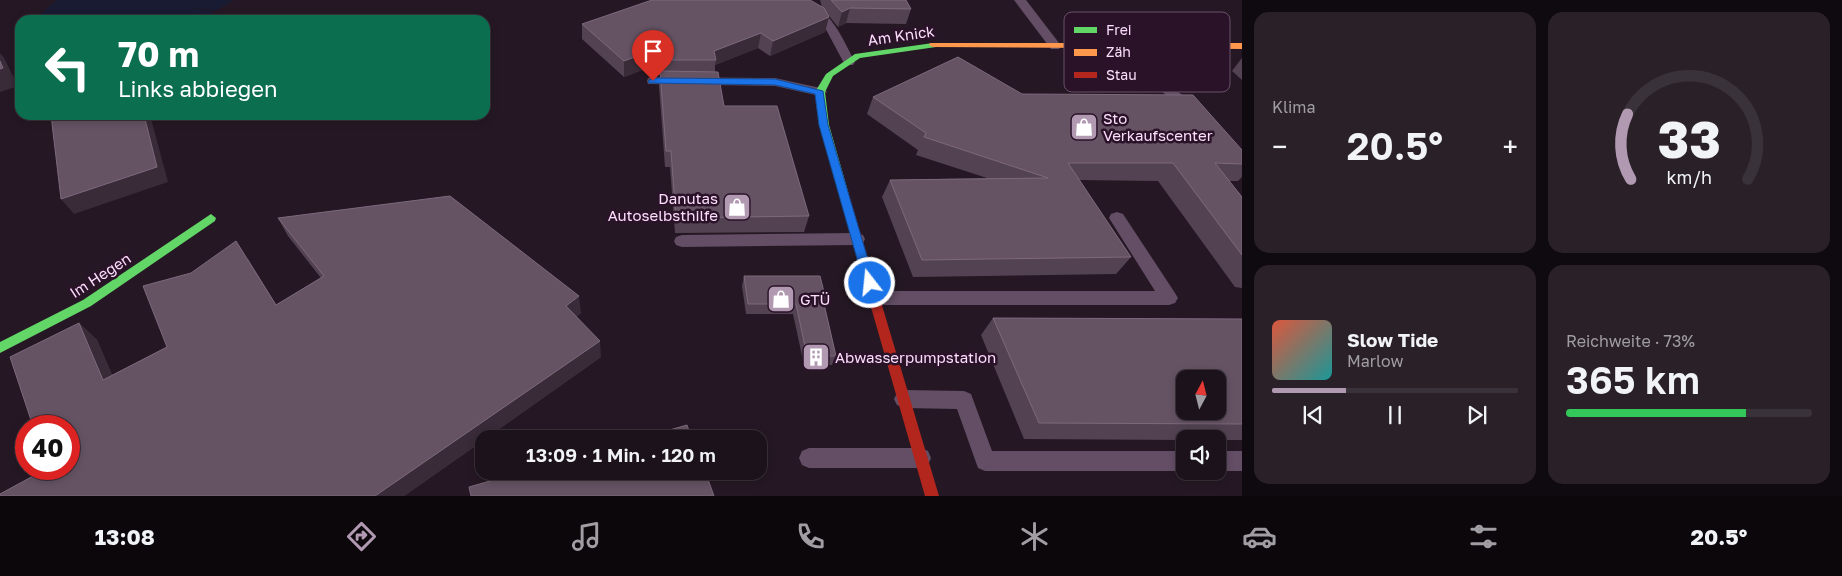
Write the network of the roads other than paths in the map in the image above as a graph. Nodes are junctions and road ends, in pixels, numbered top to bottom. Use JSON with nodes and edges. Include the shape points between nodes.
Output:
{"nodes":[{"id":1,"x":796,"y":0,"type":"edge"},
{"id":2,"x":1020,"y":0,"type":"edge"},
{"id":3,"x":1055,"y":46,"type":"junction"},
{"id":4,"x":1064,"y":46,"type":"edge"},
{"id":5,"x":849,"y":62,"type":"junction"},
{"id":6,"x":653,"y":81,"type":"dead end"},
{"id":7,"x":820,"y":92,"type":"junction"},
{"id":8,"x":1172,"y":92,"type":"edge"},
{"id":9,"x":1204,"y":120,"type":"edge"},
{"id":10,"x":211,"y":218,"type":"dead end"},
{"id":11,"x":1116,"y":218,"type":"dead end"},
{"id":12,"x":856,"y":239,"type":"junction"},
{"id":13,"x":682,"y":241,"type":"dead end"},
{"id":14,"x":874,"y":298,"type":"junction"},
{"id":15,"x":0,"y":348,"type":"edge"},
{"id":16,"x":904,"y":399,"type":"junction"},
{"id":17,"x":809,"y":458,"type":"dead end"},
{"id":18,"x":921,"y":458,"type":"junction"},
{"id":19,"x":1176,"y":461,"type":"edge"},
{"id":20,"x":1226,"y":461,"type":"edge"},
{"id":21,"x":1242,"y":461,"type":"edge"},
{"id":22,"x":932,"y":496,"type":"edge"}],
"edges":[{"from":1,"to":5,"type":"lane","via":[[828,20]]},
{"from":2,"to":3,"type":"lane"},
{"from":3,"to":4,"type":"street","name":"Am Knick"},
{"from":3,"to":5,"type":"street","name":"Am Knick","via":[[936,45],[858,56]]},
{"from":5,"to":7,"type":"street","name":"Am Knick","via":[[830,74]]},
{"from":6,"to":7,"type":"lane","via":[[775,82]]},
{"from":7,"to":12,"type":"street","via":[[824,125]]},
{"from":8,"to":9,"type":"lane"},
{"from":10,"to":15,"type":"street","name":"Im Hegen","via":[[87,302]]},
{"from":11,"to":14,"type":"lane","via":[[1169,298]]},
{"from":12,"to":13,"type":"lane"},
{"from":12,"to":14,"type":"street"},
{"from":14,"to":16,"type":"street"},
{"from":16,"to":18,"type":"street"},
{"from":16,"to":19,"type":"lane","via":[[964,400],[985,461]]},
{"from":17,"to":18,"type":"lane"},
{"from":18,"to":22,"type":"street"},
{"from":20,"to":21,"type":"lane"}]}
